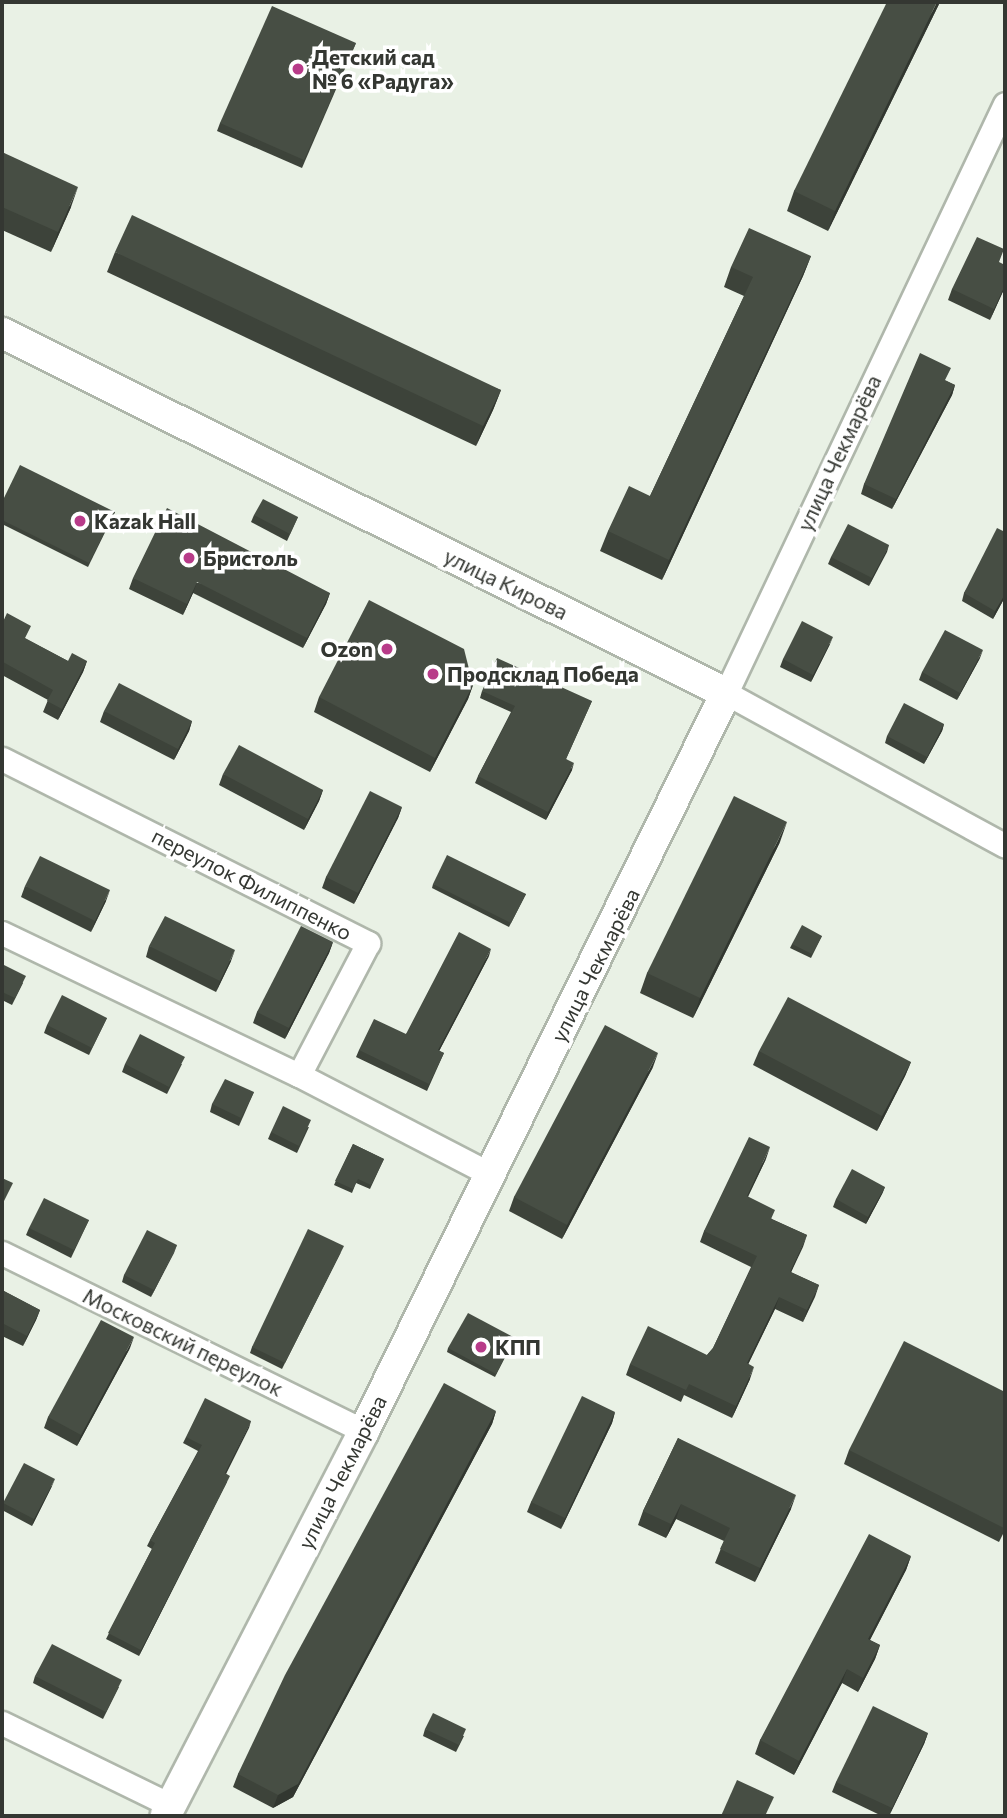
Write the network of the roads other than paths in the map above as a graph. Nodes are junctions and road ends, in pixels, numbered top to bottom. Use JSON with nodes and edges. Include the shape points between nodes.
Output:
{"nodes":[{"id":1,"x":1005,"y":104,"type":"edge"},
{"id":2,"x":2,"y":333,"type":"edge"},
{"id":3,"x":726,"y":693,"type":"junction"},
{"id":4,"x":2,"y":759,"type":"edge"},
{"id":5,"x":1002,"y":837,"type":"edge"},
{"id":6,"x":2,"y":933,"type":"edge"},
{"id":7,"x":299,"y":1075,"type":"junction"},
{"id":8,"x":490,"y":1174,"type":"junction"},
{"id":9,"x":2,"y":1253,"type":"edge"},
{"id":10,"x":364,"y":1431,"type":"junction"},
{"id":11,"x":2,"y":1723,"type":"edge"},
{"id":12,"x":167,"y":1811,"type":"edge"}],
"edges":[{"from":1,"to":3,"type":"street","name":"улица Чекмарёва"},
{"from":2,"to":3,"type":"street","name":"улица Кирова"},
{"from":3,"to":5,"type":"street","name":"улица Кирова"},
{"from":3,"to":8,"type":"street","name":"улица Чекмарёва"},
{"from":4,"to":7,"type":"street","name":"переулок Филиппенко","via":[[368,943]]},
{"from":6,"to":7,"type":"street"},
{"from":7,"to":8,"type":"street"},
{"from":8,"to":10,"type":"street","name":"улица Чекмарёва"},
{"from":9,"to":10,"type":"street","name":"Московский переулок"},
{"from":10,"to":12,"type":"street","name":"улица Чекмарёва"},
{"from":11,"to":12,"type":"street"}]}
